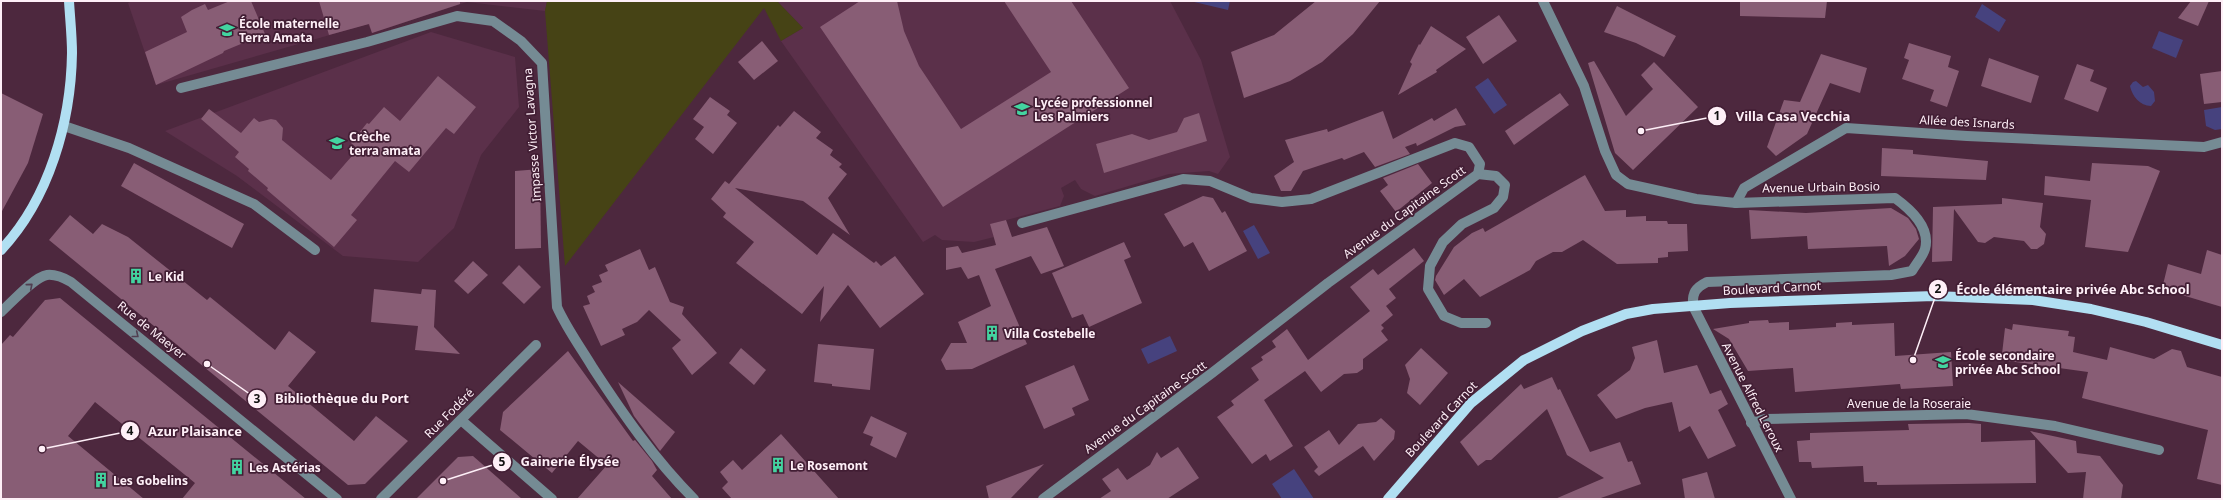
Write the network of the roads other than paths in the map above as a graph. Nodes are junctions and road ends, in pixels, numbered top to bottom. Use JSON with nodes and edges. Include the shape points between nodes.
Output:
{"nodes":[{"id":1,"x":69,"y":1,"type":"edge"},
{"id":2,"x":1544,"y":1,"type":"edge"},
{"id":3,"x":181,"y":88,"type":"dead end"},
{"id":4,"x":64,"y":126,"type":"junction"},
{"id":5,"x":2222,"y":142,"type":"edge"},
{"id":6,"x":1478,"y":174,"type":"junction"},
{"id":7,"x":1736,"y":202,"type":"junction"},
{"id":8,"x":1022,"y":223,"type":"dead end"},
{"id":9,"x":1,"y":250,"type":"edge"},
{"id":10,"x":315,"y":250,"type":"dead end"},
{"id":11,"x":1693,"y":306,"type":"junction"},
{"id":12,"x":1,"y":312,"type":"edge"},
{"id":13,"x":1486,"y":323,"type":"dead end"},
{"id":14,"x":536,"y":345,"type":"dead end"},
{"id":15,"x":2222,"y":345,"type":"edge"},
{"id":16,"x":460,"y":420,"type":"junction"},
{"id":17,"x":1751,"y":423,"type":"junction"},
{"id":18,"x":2160,"y":450,"type":"dead end"},
{"id":19,"x":337,"y":499,"type":"edge"},
{"id":20,"x":381,"y":499,"type":"edge"},
{"id":21,"x":552,"y":499,"type":"edge"},
{"id":22,"x":694,"y":499,"type":"edge"},
{"id":23,"x":1043,"y":499,"type":"edge"},
{"id":24,"x":1388,"y":499,"type":"edge"},
{"id":25,"x":1791,"y":499,"type":"edge"}],
"edges":[{"from":1,"to":4,"type":"main road","via":[[72,52]]},
{"from":2,"to":7,"type":"street","name":"Avenue Urbain Bosio","via":[[1584,86],[1605,151],[1616,175],[1628,184],[1648,190],[1696,199]]},
{"from":3,"to":22,"type":"street","name":"Impasse Victor Lavagna","via":[[367,42],[457,16],[493,21],[521,41],[542,64],[557,307],[563,321],[610,393],[672,477]]},
{"from":4,"to":9,"type":"main road","via":[[46,179],[28,214]]},
{"from":4,"to":10,"type":"street","via":[[129,148],[254,204]]},
{"from":5,"to":7,"type":"street","name":"Allée des Isnards","via":[[2204,147],[1846,128],[1744,188]]},
{"from":6,"to":8,"type":"street","name":"Avenue du Capitaine Scott","via":[[1480,164],[1476,156],[1469,147],[1455,143],[1311,199],[1282,202],[1259,199],[1210,181],[1183,178]]},
{"from":6,"to":13,"type":"street","via":[[1496,176],[1505,185],[1503,197],[1494,208],[1462,224],[1443,242],[1430,266],[1428,289],[1444,316],[1461,323]]},
{"from":6,"to":23,"type":"street","name":"Avenue du Capitaine Scott","via":[[1328,283]]},
{"from":7,"to":11,"type":"street","name":"Avenue Urbain Bosio","via":[[1895,198],[1912,211],[1924,230],[1925,249],[1912,271],[1891,275],[1707,282],[1696,287],[1692,296]]},
{"from":11,"to":15,"type":"main road","name":"Boulevard Carnot","via":[[1934,296],[2033,300],[2146,322]]},
{"from":11,"to":17,"type":"street","name":"Avenue Alfred Leroux"},
{"from":11,"to":24,"type":"main road","name":"Boulevard Carnot","via":[[1626,314],[1582,331],[1524,360],[1471,403]]},
{"from":12,"to":19,"type":"street","name":"Rue de Maeyer","one_way":true,"via":[[33,283],[46,275],[59,276],[71,282]]},
{"from":14,"to":16,"type":"street","name":"Rue Fodéré"},
{"from":16,"to":20,"type":"street","name":"Rue Fodéré"},
{"from":16,"to":21,"type":"street"},
{"from":17,"to":18,"type":"street","name":"Avenue de la Roseraie","via":[[1765,419],[1966,414],[2055,426]]},
{"from":17,"to":25,"type":"street","name":"Avenue Alfred Leroux"}]}
